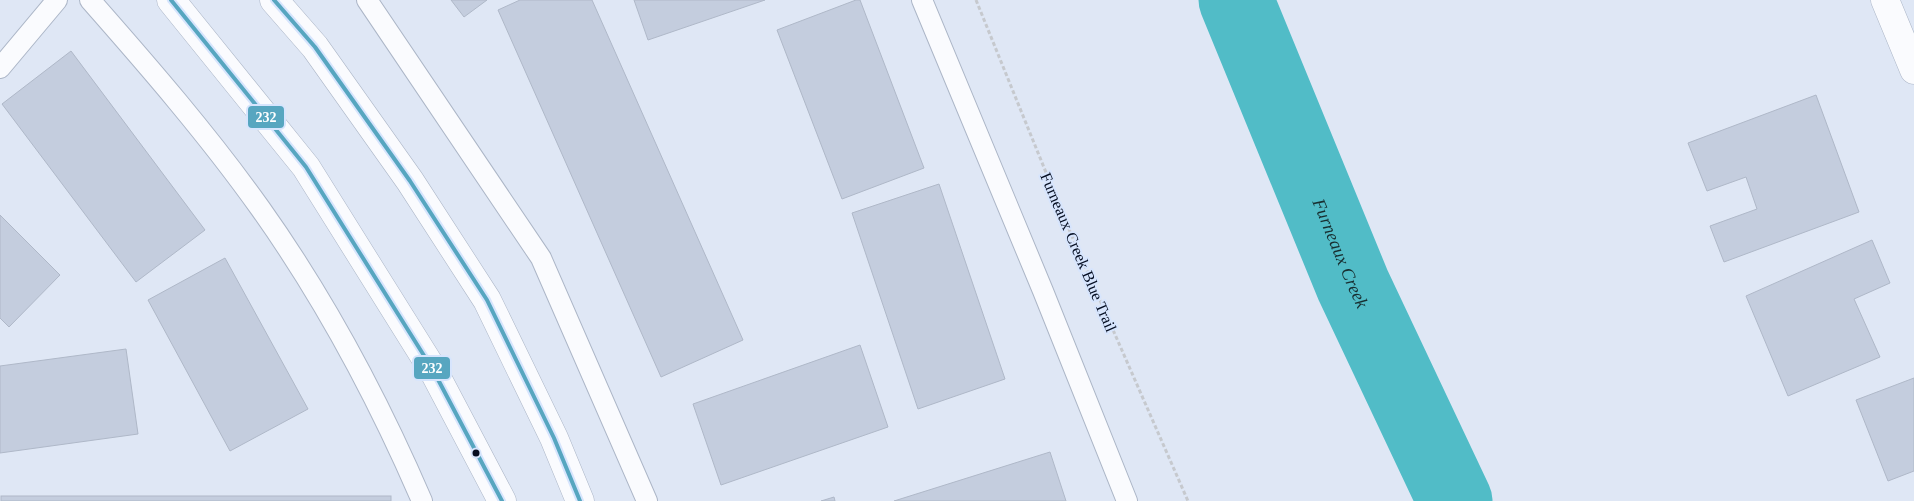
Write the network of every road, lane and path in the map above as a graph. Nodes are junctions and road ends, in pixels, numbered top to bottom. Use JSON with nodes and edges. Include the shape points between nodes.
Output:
{"nodes":[{"id":1,"x":57,"y":0,"type":"edge"},
{"id":2,"x":90,"y":0,"type":"edge"},
{"id":3,"x":171,"y":0,"type":"edge"},
{"id":4,"x":274,"y":0,"type":"edge"},
{"id":5,"x":367,"y":0,"type":"edge"},
{"id":6,"x":922,"y":0,"type":"edge"},
{"id":7,"x":976,"y":0,"type":"edge"},
{"id":8,"x":1886,"y":0,"type":"edge"},
{"id":9,"x":0,"y":68,"type":"edge"},
{"id":10,"x":1914,"y":70,"type":"edge"},
{"id":11,"x":422,"y":501,"type":"edge"},
{"id":12,"x":502,"y":501,"type":"edge"},
{"id":13,"x":580,"y":501,"type":"edge"},
{"id":14,"x":647,"y":501,"type":"edge"},
{"id":15,"x":1127,"y":501,"type":"edge"},
{"id":16,"x":1188,"y":501,"type":"edge"}],
"edges":[{"from":1,"to":9,"type":"lane"},
{"from":2,"to":11,"type":"lane","via":[[170,91],[260,208],[335,323],[402,454]]},
{"from":3,"to":12,"type":"street","via":[[306,167],[433,370]]},
{"from":4,"to":13,"type":"street","via":[[314,47],[410,181],[487,300],[554,438]]},
{"from":5,"to":14,"type":"lane","via":[[541,258]]},
{"from":6,"to":15,"type":"lane"},
{"from":7,"to":16,"type":"path","name":"Furneaux Creek Blue Trail","via":[[1071,234]]},
{"from":8,"to":10,"type":"street"}]}
